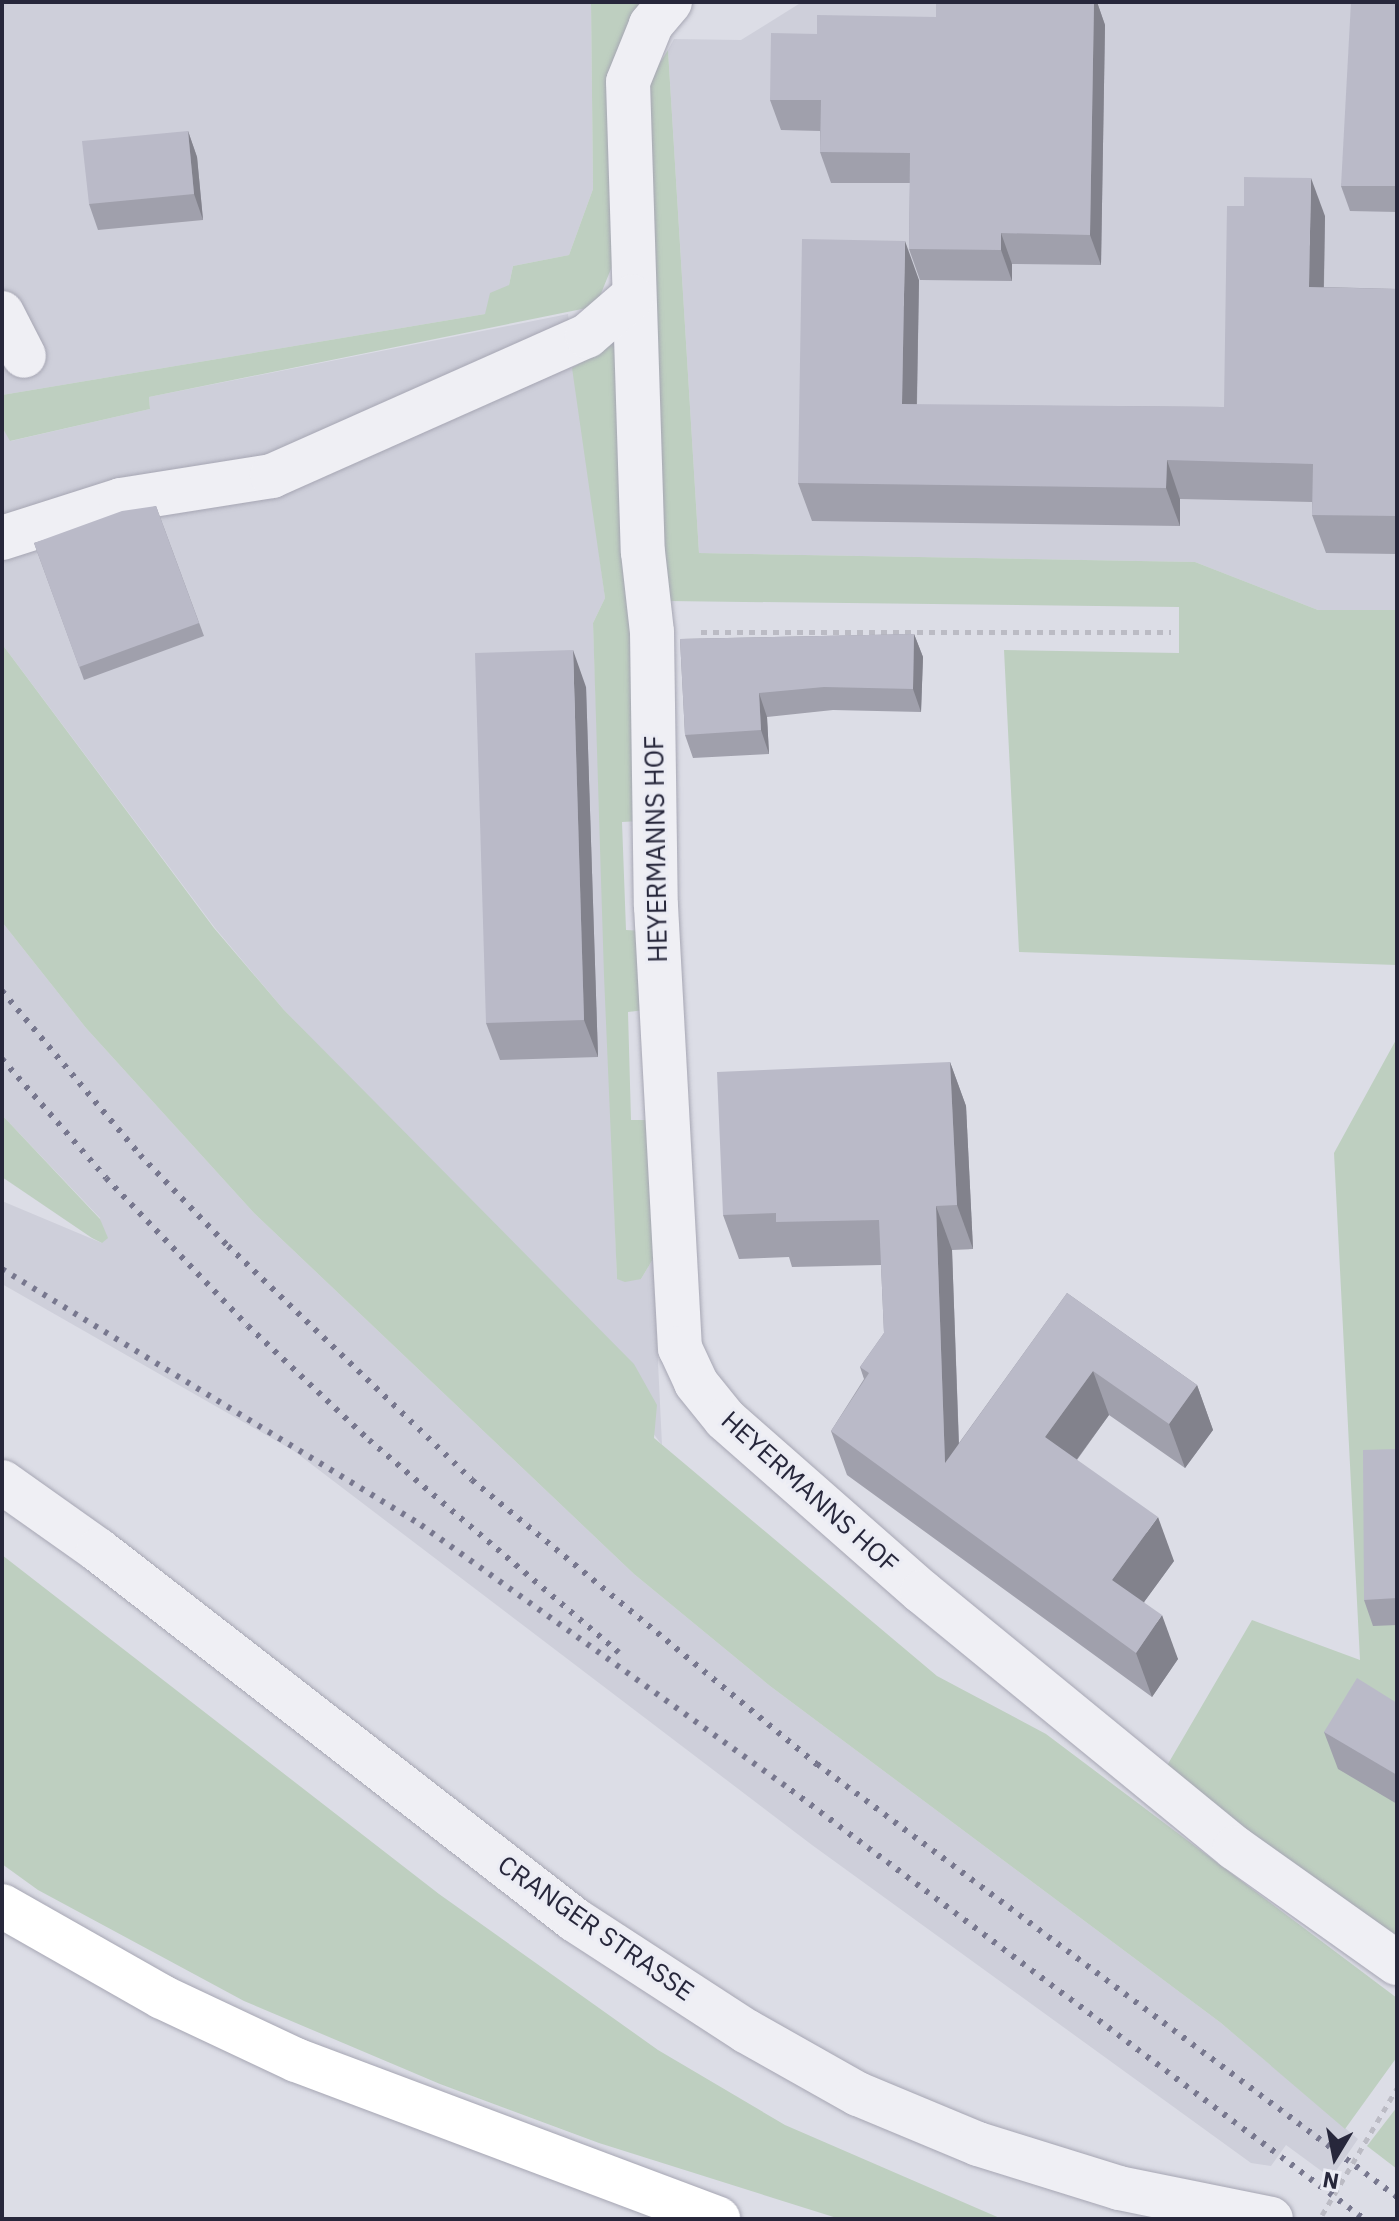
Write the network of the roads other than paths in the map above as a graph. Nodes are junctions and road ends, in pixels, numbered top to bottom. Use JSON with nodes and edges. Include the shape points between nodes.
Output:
{"nodes":[{"id":1,"x":670,"y":2,"type":"edge"},
{"id":2,"x":632,"y":297,"type":"junction"},
{"id":3,"x":2,"y":313,"type":"edge"},
{"id":4,"x":24,"y":356,"type":"dead end"},
{"id":5,"x":2,"y":538,"type":"edge"},
{"id":6,"x":2,"y":1482,"type":"edge"},
{"id":7,"x":2,"y":1906,"type":"edge"},
{"id":8,"x":1397,"y":1963,"type":"edge"},
{"id":9,"x":718,"y":2219,"type":"edge"},
{"id":10,"x":1271,"y":2219,"type":"edge"}],
"edges":[{"from":1,"to":2,"type":"street","name":"HEYERMANNS HOF","via":[[651,25],[628,82]]},
{"from":2,"to":5,"type":"street","via":[[587,336],[272,476],[121,500]]},
{"from":2,"to":8,"type":"street","name":"HEYERMANNS HOF","via":[[643,552],[652,632],[656,906],[680,1348],[696,1383],[725,1419],[922,1592],[1235,1848]]},
{"from":3,"to":4,"type":"street"},
{"from":6,"to":10,"type":"street","name":"CRANGER STRASSE","via":[[98,1550],[575,1920],[746,2031],[858,2094],[978,2144],[1119,2188]]},
{"from":7,"to":9,"type":"highway","via":[[162,1997],[296,2060]]}]}
